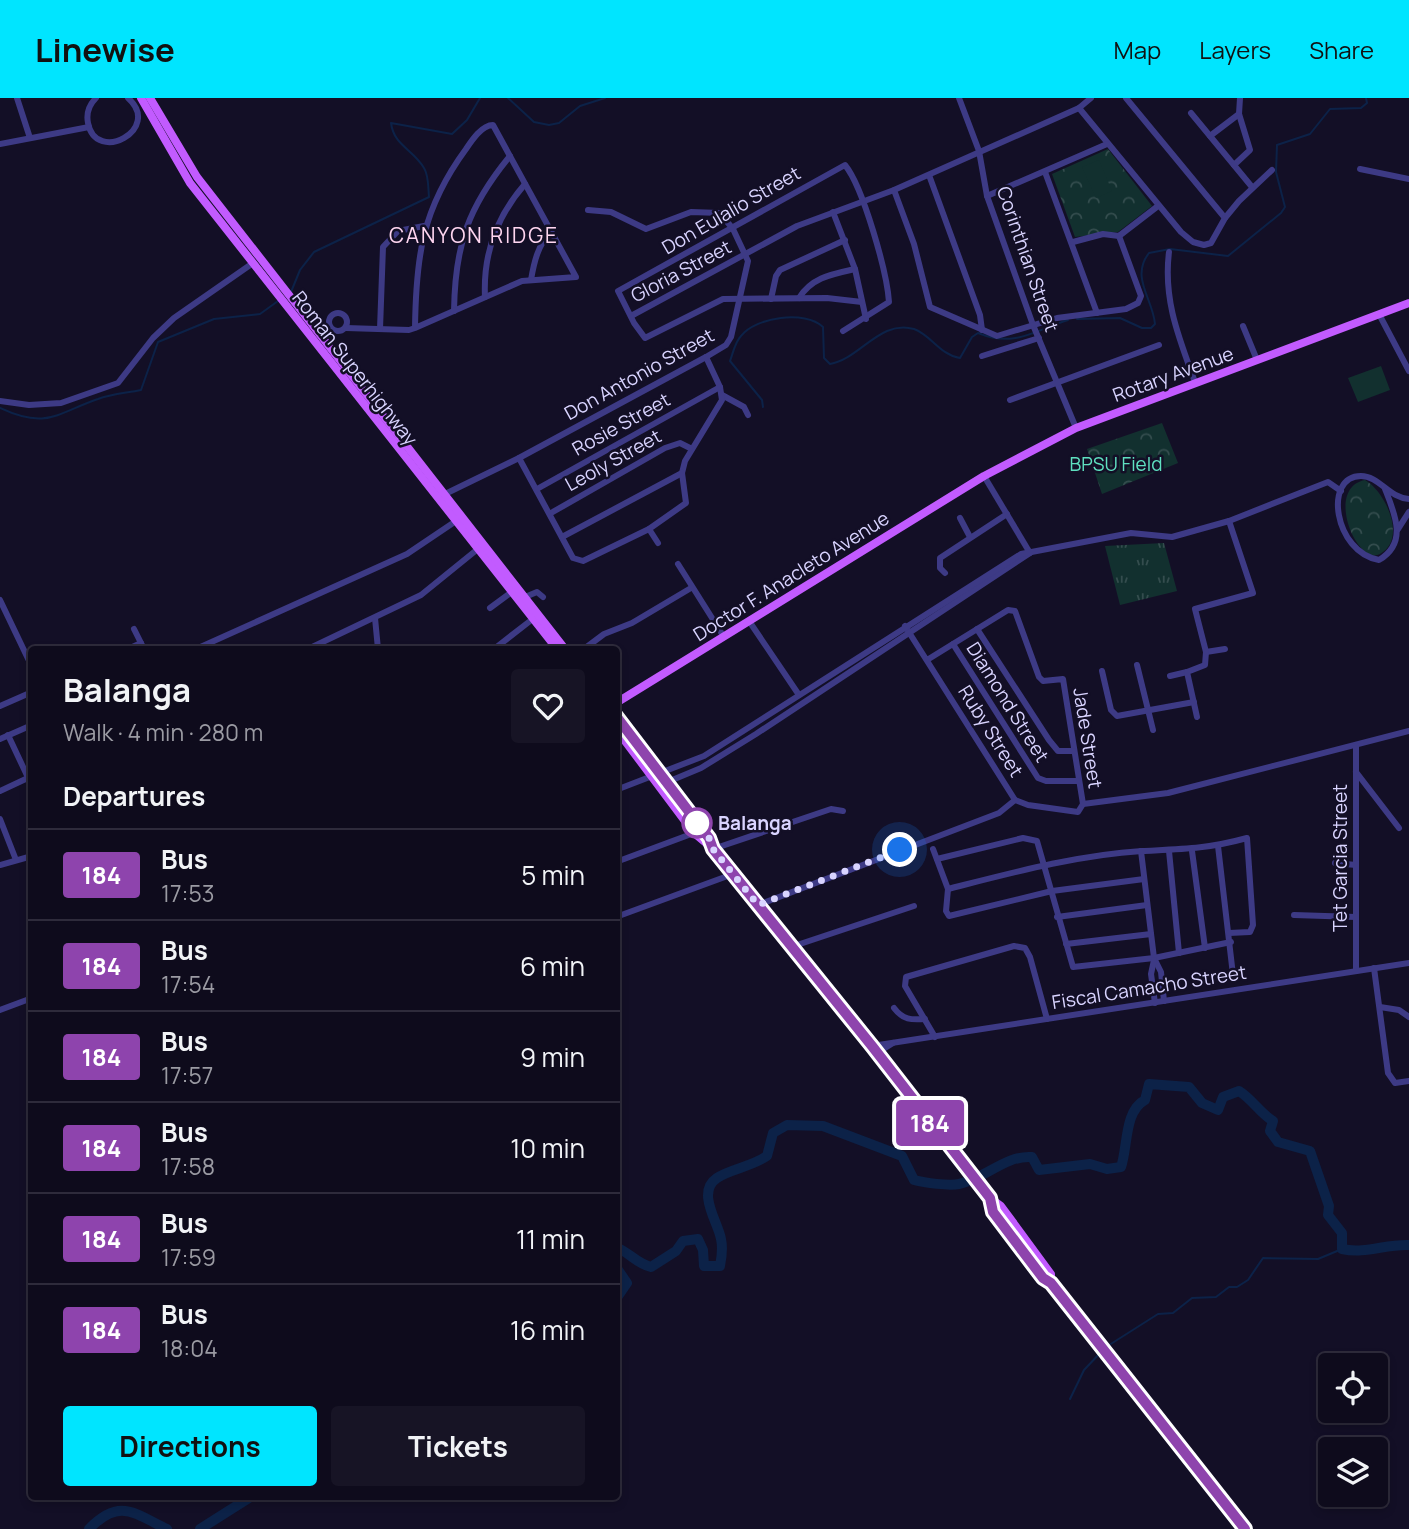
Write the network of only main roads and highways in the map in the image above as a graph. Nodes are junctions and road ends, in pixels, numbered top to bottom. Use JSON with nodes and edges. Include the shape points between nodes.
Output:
{"nodes":[{"id":1,"x":143,"y":103,"type":"edge"},
{"id":2,"x":276,"y":285,"type":"junction"},
{"id":3,"x":1409,"y":303,"type":"edge"},
{"id":4,"x":292,"y":306,"type":"junction"},
{"id":5,"x":984,"y":476,"type":"joint"},
{"id":6,"x":555,"y":646,"type":"edge"},
{"id":7,"x":563,"y":646,"type":"edge"},
{"id":8,"x":620,"y":701,"type":"edge"},
{"id":9,"x":620,"y":721,"type":"edge"},
{"id":10,"x":620,"y":735,"type":"edge"},
{"id":11,"x":713,"y":849,"type":"junction"},
{"id":12,"x":1245,"y":1529,"type":"edge"}],
"edges":[{"from":1,"to":2,"type":"main road","name":"Roman Superhighway"},
{"from":1,"to":2,"type":"main road","name":"Roman Superhighway","via":[[190,183]]},
{"from":2,"to":4,"type":"main road","name":"Roman Superhighway"},
{"from":3,"to":5,"type":"main road","name":"Rotary Avenue","via":[[1076,428]]},
{"from":4,"to":6,"type":"main road","name":"Roman Superhighway"},
{"from":4,"to":7,"type":"main road","name":"Roman Superhighway","via":[[322,335]]},
{"from":5,"to":8,"type":"main road","name":"Doctor F. Anacleto Avenue"},
{"from":9,"to":11,"type":"main road"},
{"from":10,"to":11,"type":"main road","via":[[694,832]]},
{"from":11,"to":12,"type":"main road","via":[[990,1198],[993,1212],[1043,1278]]}]}
